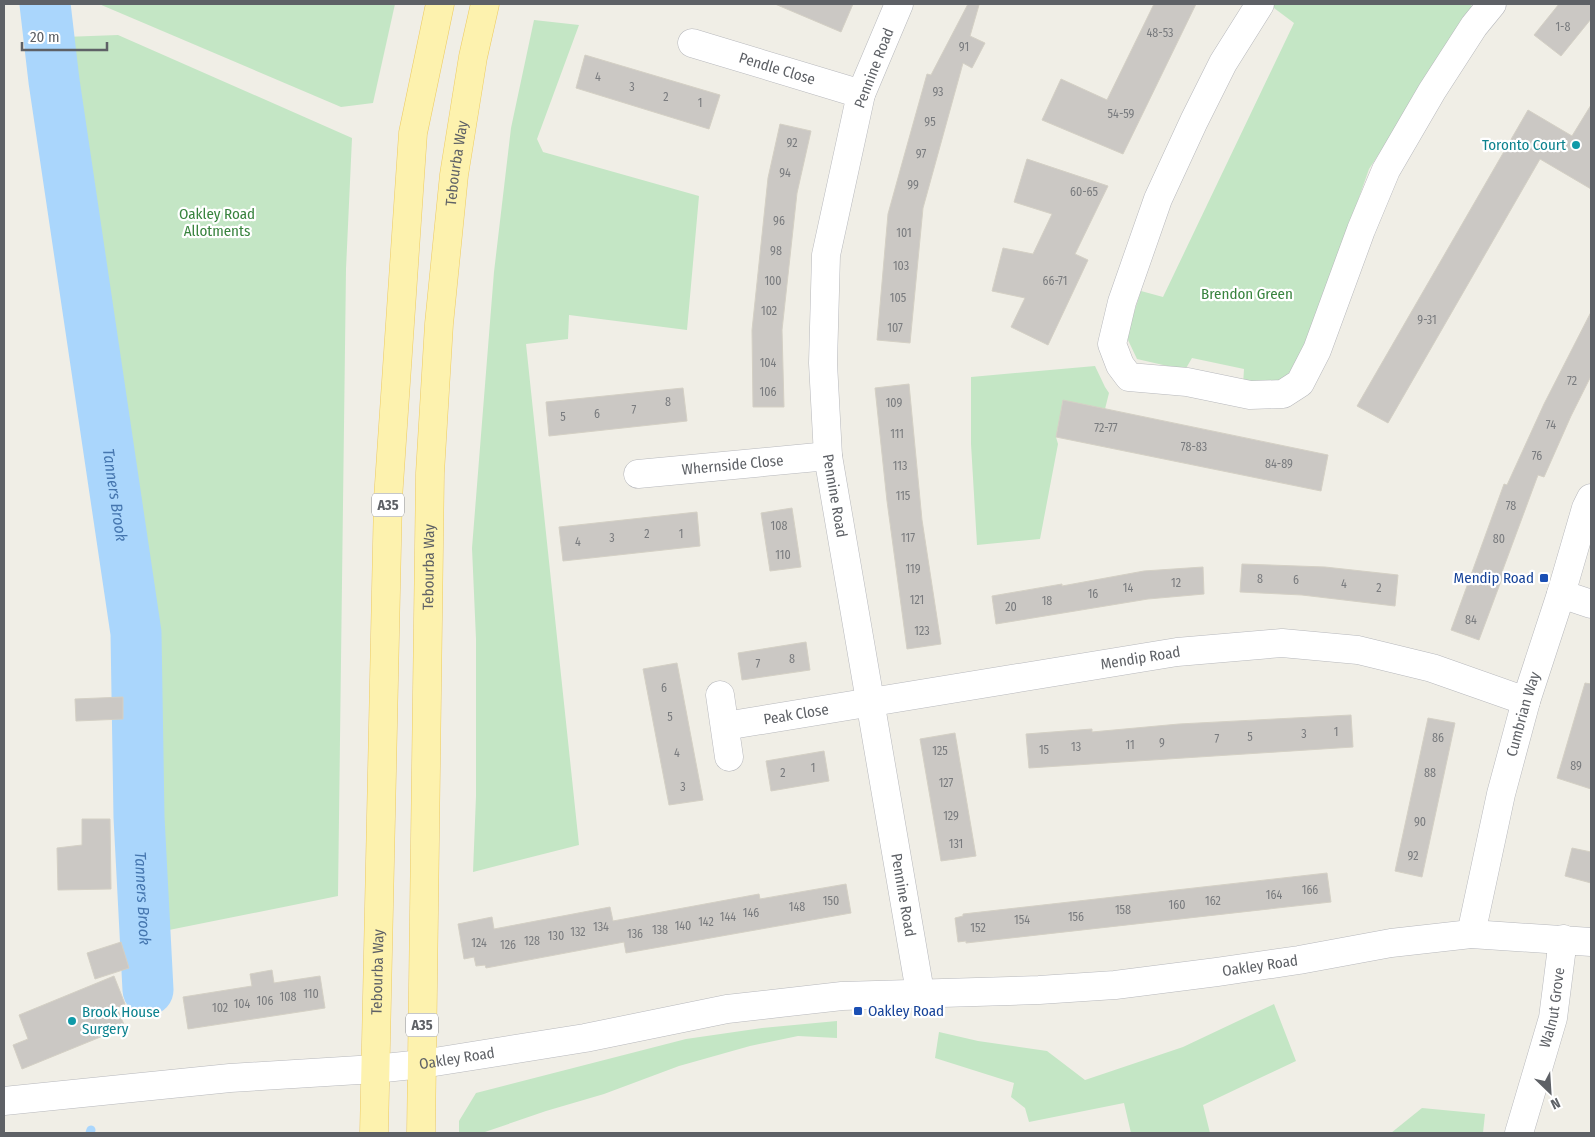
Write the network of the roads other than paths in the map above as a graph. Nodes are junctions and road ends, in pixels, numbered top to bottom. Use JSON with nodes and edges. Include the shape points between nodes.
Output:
{"nodes":[{"id":1,"x":440,"y":4,"type":"edge"},
{"id":2,"x":485,"y":4,"type":"edge"},
{"id":3,"x":899,"y":4,"type":"edge"},
{"id":4,"x":1260,"y":4,"type":"edge"},
{"id":5,"x":1492,"y":4,"type":"edge"},
{"id":6,"x":692,"y":43,"type":"dead end"},
{"id":7,"x":861,"y":94,"type":"junction"},
{"id":8,"x":828,"y":456,"type":"junction"},
{"id":9,"x":638,"y":474,"type":"dead end"},
{"id":10,"x":1591,"y":498,"type":"edge"},
{"id":11,"x":1561,"y":594,"type":"junction"},
{"id":12,"x":1591,"y":604,"type":"edge"},
{"id":13,"x":720,"y":695,"type":"dead end"},
{"id":14,"x":1526,"y":701,"type":"junction"},
{"id":15,"x":869,"y":702,"type":"junction"},
{"id":16,"x":725,"y":726,"type":"junction"},
{"id":17,"x":729,"y":757,"type":"dead end"},
{"id":18,"x":1470,"y":934,"type":"junction"},
{"id":19,"x":1563,"y":939,"type":"junction"},
{"id":20,"x":1591,"y":942,"type":"edge"},
{"id":21,"x":920,"y":992,"type":"junction"},
{"id":22,"x":422,"y":1064,"type":"junction"},
{"id":23,"x":375,"y":1069,"type":"junction"},
{"id":24,"x":4,"y":1101,"type":"edge"},
{"id":25,"x":374,"y":1133,"type":"edge"},
{"id":26,"x":421,"y":1133,"type":"edge"},
{"id":27,"x":1519,"y":1133,"type":"edge"}],
"edges":[{"from":1,"to":23,"type":"main road","name":"Tebourba Way","number":"A35","via":[[413,133],[388,499]]},
{"from":2,"to":22,"type":"main road","name":"Tebourba Way","number":"A35","via":[[454,175],[439,324],[430,473]]},
{"from":3,"to":7,"type":"street","name":"Pennine Road"},
{"from":4,"to":5,"type":"street","via":[[1223,63],[1158,199],[1112,344],[1120,365],[1129,377],[1187,382],[1250,396],[1283,394],[1300,383],[1317,350],[1386,170],[1432,91]]},
{"from":6,"to":7,"type":"street","name":"Pendle Close"},
{"from":7,"to":8,"type":"street","name":"Pennine Road","via":[[826,255],[823,363]]},
{"from":8,"to":9,"type":"street","name":"Whernside Close"},
{"from":8,"to":15,"type":"street","name":"Pennine Road"},
{"from":10,"to":11,"type":"street","name":"Cumbrian Way"},
{"from":11,"to":12,"type":"street"},
{"from":11,"to":14,"type":"street","name":"Cumbrian Way"},
{"from":13,"to":16,"type":"street"},
{"from":14,"to":15,"type":"street","name":"Mendip Road","via":[[1432,668],[1358,650],[1282,643],[1178,652]]},
{"from":14,"to":18,"type":"street","name":"Cumbrian Way","via":[[1501,794]]},
{"from":15,"to":16,"type":"street","name":"Peak Close"},
{"from":15,"to":21,"type":"street","name":"Pennine Road"},
{"from":16,"to":17,"type":"street"},
{"from":18,"to":19,"type":"street","name":"Oakley Road"},
{"from":18,"to":21,"type":"street","name":"Oakley Road","via":[[1115,985]]},
{"from":19,"to":20,"type":"street","name":"Oakley Road"},
{"from":19,"to":27,"type":"street","name":"Walnut Grove","via":[[1553,1018]]},
{"from":21,"to":22,"type":"street","name":"Oakley Road","via":[[842,996],[727,1009],[558,1043]]},
{"from":22,"to":23,"type":"street","name":"Oakley Road"},
{"from":22,"to":26,"type":"main road","name":"Tebourba Way","number":"A35"},
{"from":23,"to":24,"type":"street","name":"Oakley Road","via":[[230,1078]]},
{"from":23,"to":25,"type":"main road","name":"Tebourba Way","number":"A35"}]}
